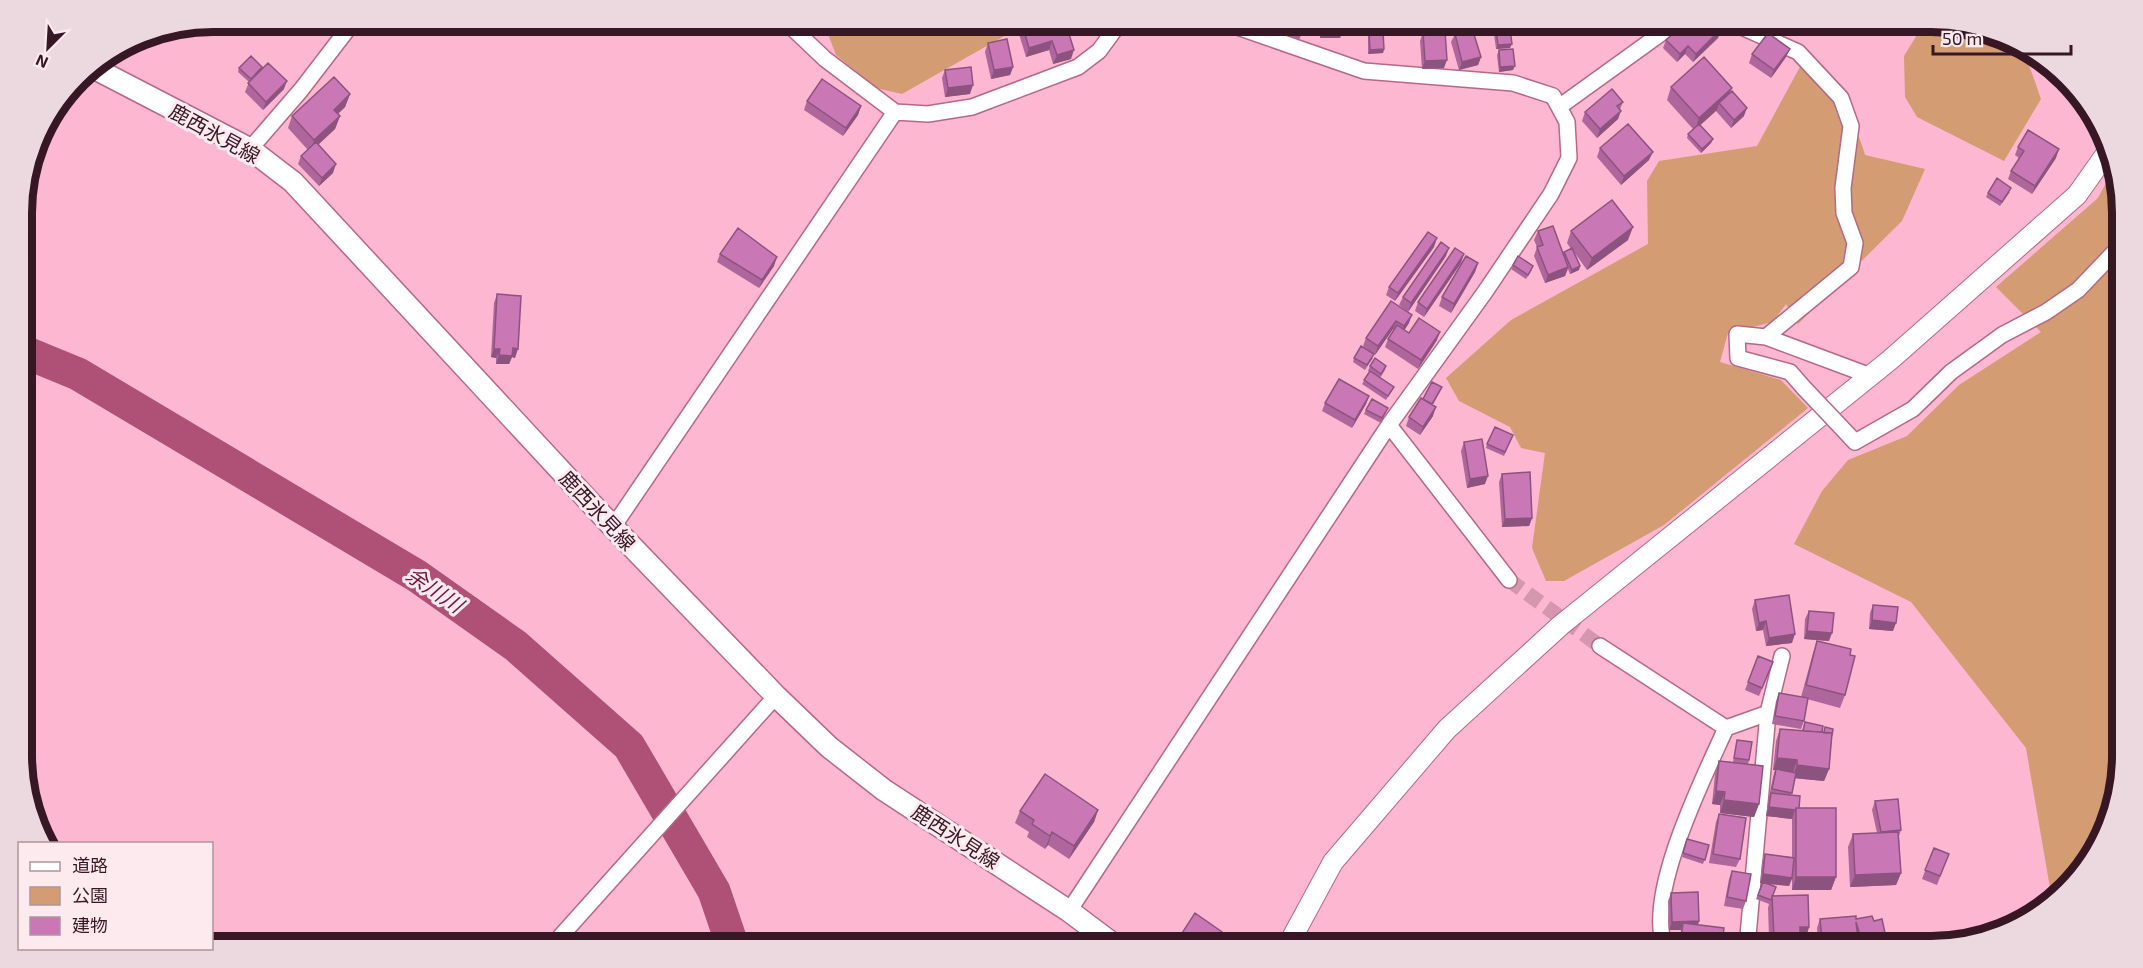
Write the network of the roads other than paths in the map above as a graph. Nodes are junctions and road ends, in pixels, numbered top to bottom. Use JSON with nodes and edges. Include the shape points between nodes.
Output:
{"nodes":[{"id":1,"x":346,"y":32,"type":"edge"},
{"id":2,"x":797,"y":32,"type":"edge"},
{"id":3,"x":1113,"y":32,"type":"edge"},
{"id":4,"x":1252,"y":32,"type":"edge"},
{"id":5,"x":1663,"y":32,"type":"edge"},
{"id":6,"x":1753,"y":32,"type":"edge"},
{"id":7,"x":100,"y":71,"type":"edge"},
{"id":8,"x":1559,"y":107,"type":"junction"},
{"id":9,"x":895,"y":112,"type":"junction"},
{"id":10,"x":250,"y":149,"type":"junction"},
{"id":11,"x":2103,"y":159,"type":"edge"},
{"id":12,"x":2112,"y":254,"type":"edge"},
{"id":13,"x":1766,"y":337,"type":"junction"},
{"id":14,"x":1868,"y":375,"type":"junction"},
{"id":15,"x":1389,"y":425,"type":"junction"},
{"id":16,"x":613,"y":527,"type":"junction"},
{"id":17,"x":1509,"y":580,"type":"tunnel mouth"},
{"id":18,"x":1600,"y":646,"type":"tunnel mouth"},
{"id":19,"x":1782,"y":656,"type":"dead end"},
{"id":20,"x":776,"y":696,"type":"junction"},
{"id":21,"x":1768,"y":712,"type":"junction"},
{"id":22,"x":1726,"y":728,"type":"junction"},
{"id":23,"x":1069,"y":911,"type":"junction"},
{"id":24,"x":561,"y":936,"type":"edge"},
{"id":25,"x":1102,"y":936,"type":"edge"},
{"id":26,"x":1293,"y":936,"type":"edge"},
{"id":27,"x":1663,"y":936,"type":"edge"},
{"id":28,"x":1748,"y":936,"type":"edge"}],
"edges":[{"from":1,"to":10,"type":"street"},
{"from":2,"to":9,"type":"street","via":[[825,59]]},
{"from":3,"to":9,"type":"street","via":[[1099,51],[1078,68],[1048,81],[972,107],[928,114]]},
{"from":4,"to":8,"type":"street","via":[[1364,70],[1513,83],[1553,96]]},
{"from":5,"to":8,"type":"street"},
{"from":6,"to":13,"type":"street","via":[[1798,52],[1841,98],[1851,126],[1843,188],[1844,213],[1855,243],[1851,267]]},
{"from":7,"to":10,"type":"main road","name":"鹿西氷見線"},
{"from":8,"to":15,"type":"street","via":[[1567,122],[1569,158],[1551,194]]},
{"from":9,"to":16,"type":"street"},
{"from":10,"to":16,"type":"main road","name":"鹿西氷見線","via":[[293,182]]},
{"from":11,"to":14,"type":"street","via":[[2077,195]]},
{"from":12,"to":13,"type":"street","bridge":true,"via":[[2078,290],[2002,335],[1952,372],[1912,409],[1855,442],[1790,372],[1738,358],[1737,334]]},
{"from":13,"to":14,"type":"street"},
{"from":14,"to":26,"type":"street","via":[[1561,626],[1447,729],[1333,862]]},
{"from":15,"to":17,"type":"street"},
{"from":15,"to":23,"type":"street"},
{"from":16,"to":20,"type":"main road","name":"鹿西氷見線"},
{"from":18,"to":22,"type":"street"},
{"from":19,"to":21,"type":"street"},
{"from":20,"to":23,"type":"main road","name":"鹿西氷見線","via":[[829,747],[884,790]]},
{"from":20,"to":24,"type":"street"},
{"from":21,"to":22,"type":"street"},
{"from":21,"to":28,"type":"street"},
{"from":22,"to":27,"type":"street","via":[[1690,808],[1668,876],[1659,910]]},
{"from":23,"to":25,"type":"main road","name":"鹿西氷見線"}]}
